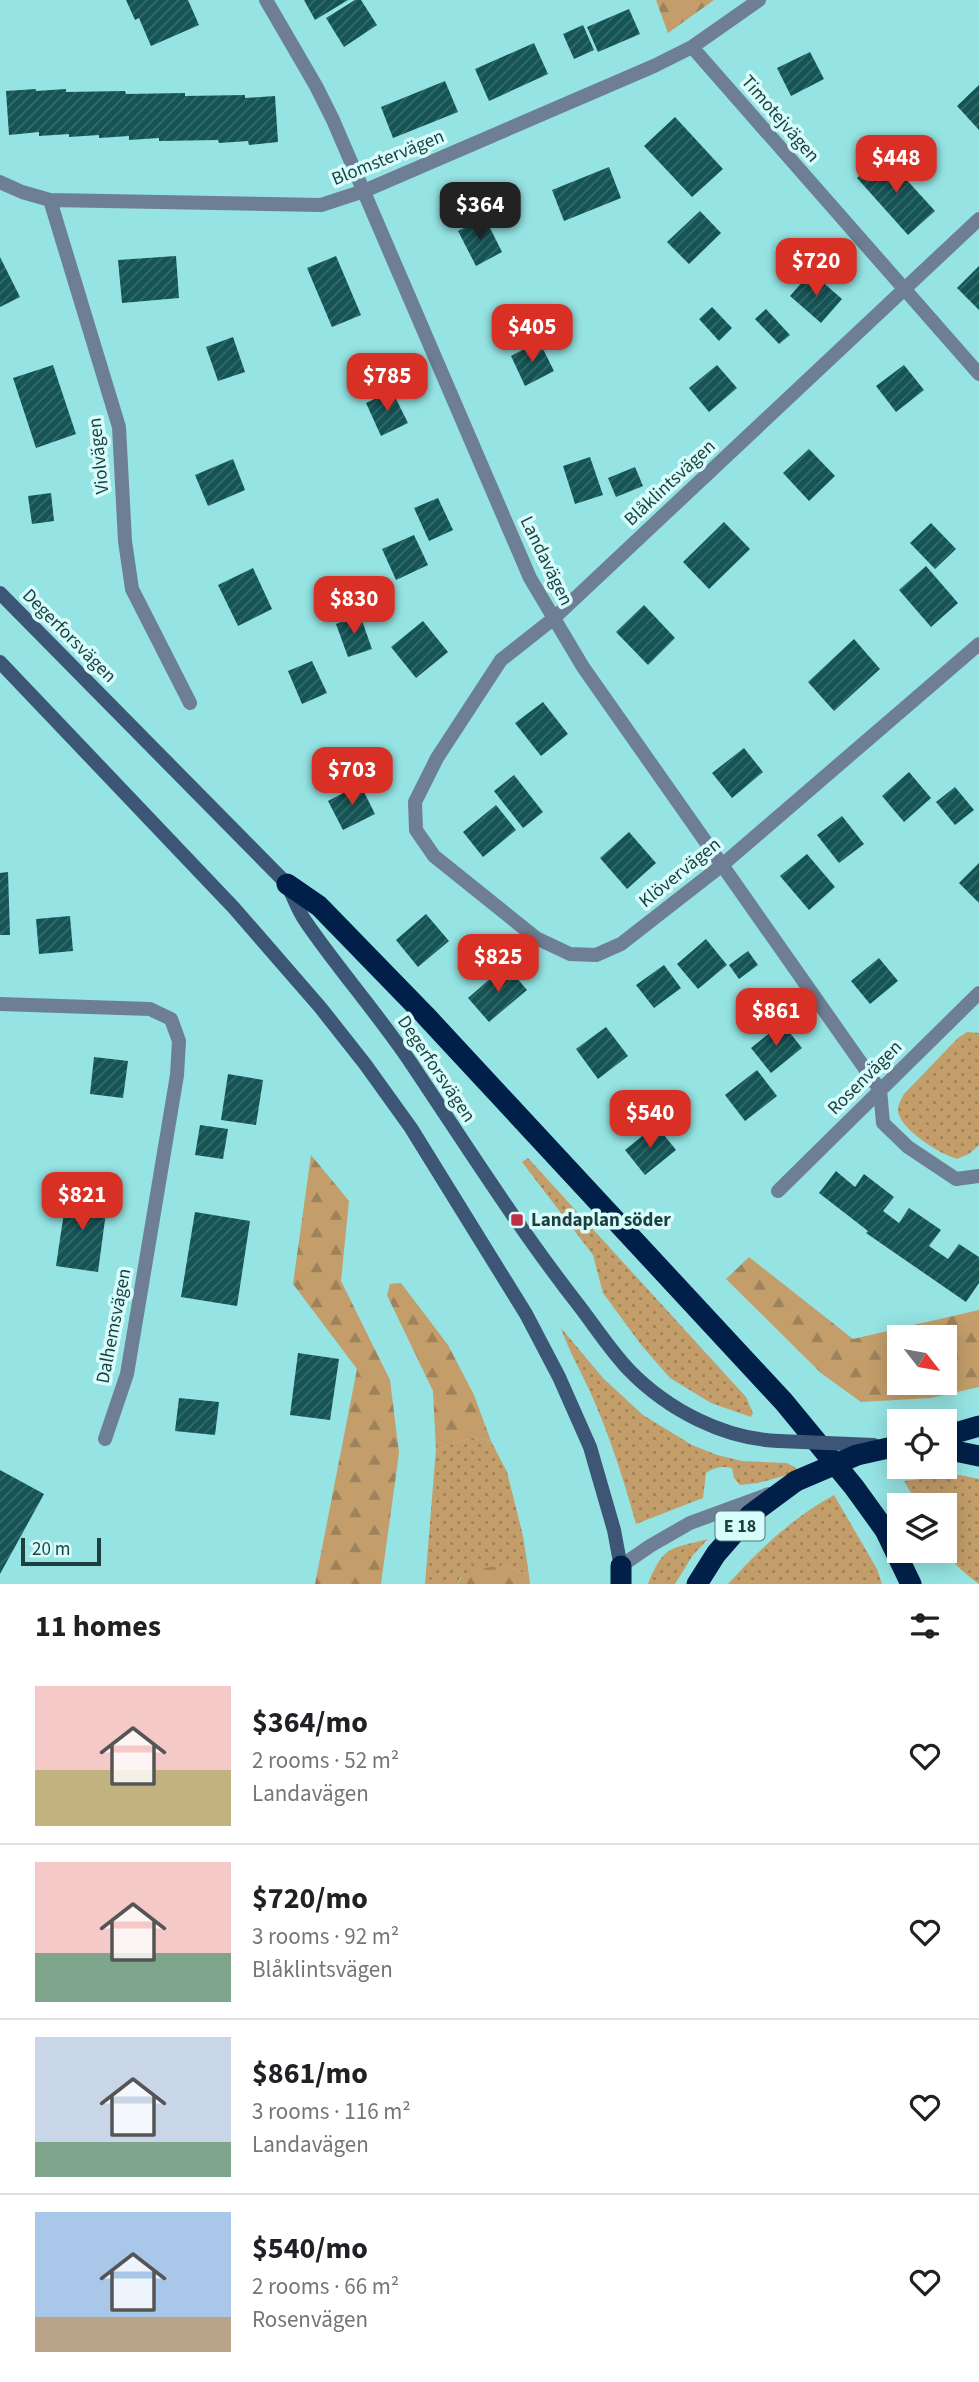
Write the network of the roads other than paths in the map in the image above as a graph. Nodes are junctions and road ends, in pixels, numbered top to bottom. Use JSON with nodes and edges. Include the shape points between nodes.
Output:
{"nodes":[{"id":1,"x":266,"y":0,"type":"edge"},
{"id":2,"x":759,"y":0,"type":"edge"},
{"id":3,"x":692,"y":47,"type":"junction"},
{"id":4,"x":0,"y":182,"type":"edge"},
{"id":5,"x":364,"y":191,"type":"junction"},
{"id":6,"x":50,"y":200,"type":"junction"},
{"id":7,"x":979,"y":219,"type":"edge"},
{"id":8,"x":904,"y":290,"type":"junction"},
{"id":9,"x":979,"y":374,"type":"edge"},
{"id":10,"x":0,"y":593,"type":"edge"},
{"id":11,"x":553,"y":619,"type":"junction"},
{"id":12,"x":979,"y":644,"type":"edge"},
{"id":13,"x":0,"y":662,"type":"edge"},
{"id":14,"x":190,"y":703,"type":"dead end"},
{"id":15,"x":417,"y":798,"type":"joint"},
{"id":16,"x":721,"y":866,"type":"junction"},
{"id":17,"x":287,"y":884,"type":"junction"},
{"id":18,"x":977,"y":999,"type":"edge"},
{"id":19,"x":0,"y":1004,"type":"edge"},
{"id":20,"x":880,"y":1090,"type":"junction"},
{"id":21,"x":979,"y":1176,"type":"edge"},
{"id":22,"x":778,"y":1191,"type":"dead end"},
{"id":23,"x":979,"y":1426,"type":"edge"},
{"id":24,"x":957,"y":1432,"type":"edge"},
{"id":25,"x":105,"y":1439,"type":"dead end"},
{"id":26,"x":887,"y":1446,"type":"edge"},
{"id":27,"x":887,"y":1448,"type":"edge"},
{"id":28,"x":957,"y":1451,"type":"edge"},
{"id":29,"x":979,"y":1456,"type":"edge"},
{"id":30,"x":793,"y":1484,"type":"junction"},
{"id":31,"x":622,"y":1578,"type":"edge"},
{"id":32,"x":698,"y":1584,"type":"edge"},
{"id":33,"x":911,"y":1584,"type":"edge"}],
"edges":[{"from":1,"to":5,"type":"street","name":"Landavägen","via":[[316,86]]},
{"from":2,"to":3,"type":"street","name":"Blomstervägen"},
{"from":3,"to":5,"type":"street","name":"Blomstervägen"},
{"from":3,"to":8,"type":"street","name":"Timotejvägen"},
{"from":4,"to":6,"type":"street","name":"Blomstervägen"},
{"from":5,"to":6,"type":"street","name":"Blomstervägen","via":[[321,205]]},
{"from":5,"to":11,"type":"street","name":"Landavägen","via":[[530,578]]},
{"from":6,"to":14,"type":"street","name":"Violvägen","via":[[119,427],[132,589]]},
{"from":7,"to":8,"type":"street","name":"Blåklintsvägen"},
{"from":8,"to":9,"type":"street","name":"Timotejvägen"},
{"from":8,"to":11,"type":"street","name":"Blåklintsvägen"},
{"from":10,"to":17,"type":"main road","name":"Degerforsvägen"},
{"from":11,"to":15,"type":"street","name":"Blåklintsvägen","via":[[501,660],[437,758]]},
{"from":11,"to":16,"type":"street","name":"Landavägen"},
{"from":12,"to":16,"type":"street","name":"Klövervägen"},
{"from":13,"to":31,"type":"main road","via":[[234,908],[320,1007],[411,1128],[526,1314],[559,1377],[590,1447],[614,1530]]},
{"from":15,"to":16,"type":"street","name":"Klövervägen","via":[[416,830],[434,856],[536,938],[570,954],[596,955],[621,944]]},
{"from":16,"to":20,"type":"street","name":"Landavägen"},
{"from":17,"to":26,"type":"main road","name":"Degerforsvägen","bridge":true,"via":[[305,920],[410,1061],[557,1278],[629,1370],[658,1395],[719,1430],[754,1440]]},
{"from":17,"to":33,"type":"highway","via":[[319,906],[425,1015],[784,1402],[885,1530]]},
{"from":18,"to":20,"type":"street","name":"Rosenvägen"},
{"from":19,"to":25,"type":"street","name":"Dalhemsvägen","via":[[150,1009],[172,1019],[179,1041],[127,1374]]},
{"from":20,"to":21,"type":"street","via":[[883,1123],[908,1147],[956,1179]]},
{"from":20,"to":22,"type":"street","name":"Rosenvägen"},
{"from":23,"to":24,"type":"highway"},
{"from":27,"to":30,"type":"highway","number":"E 18","bridge":true,"via":[[857,1455]]},
{"from":28,"to":29,"type":"highway"},
{"from":30,"to":31,"type":"street","via":[[690,1523],[650,1546]]},
{"from":30,"to":32,"type":"highway","number":"E 18","via":[[750,1515],[716,1554]]}]}
